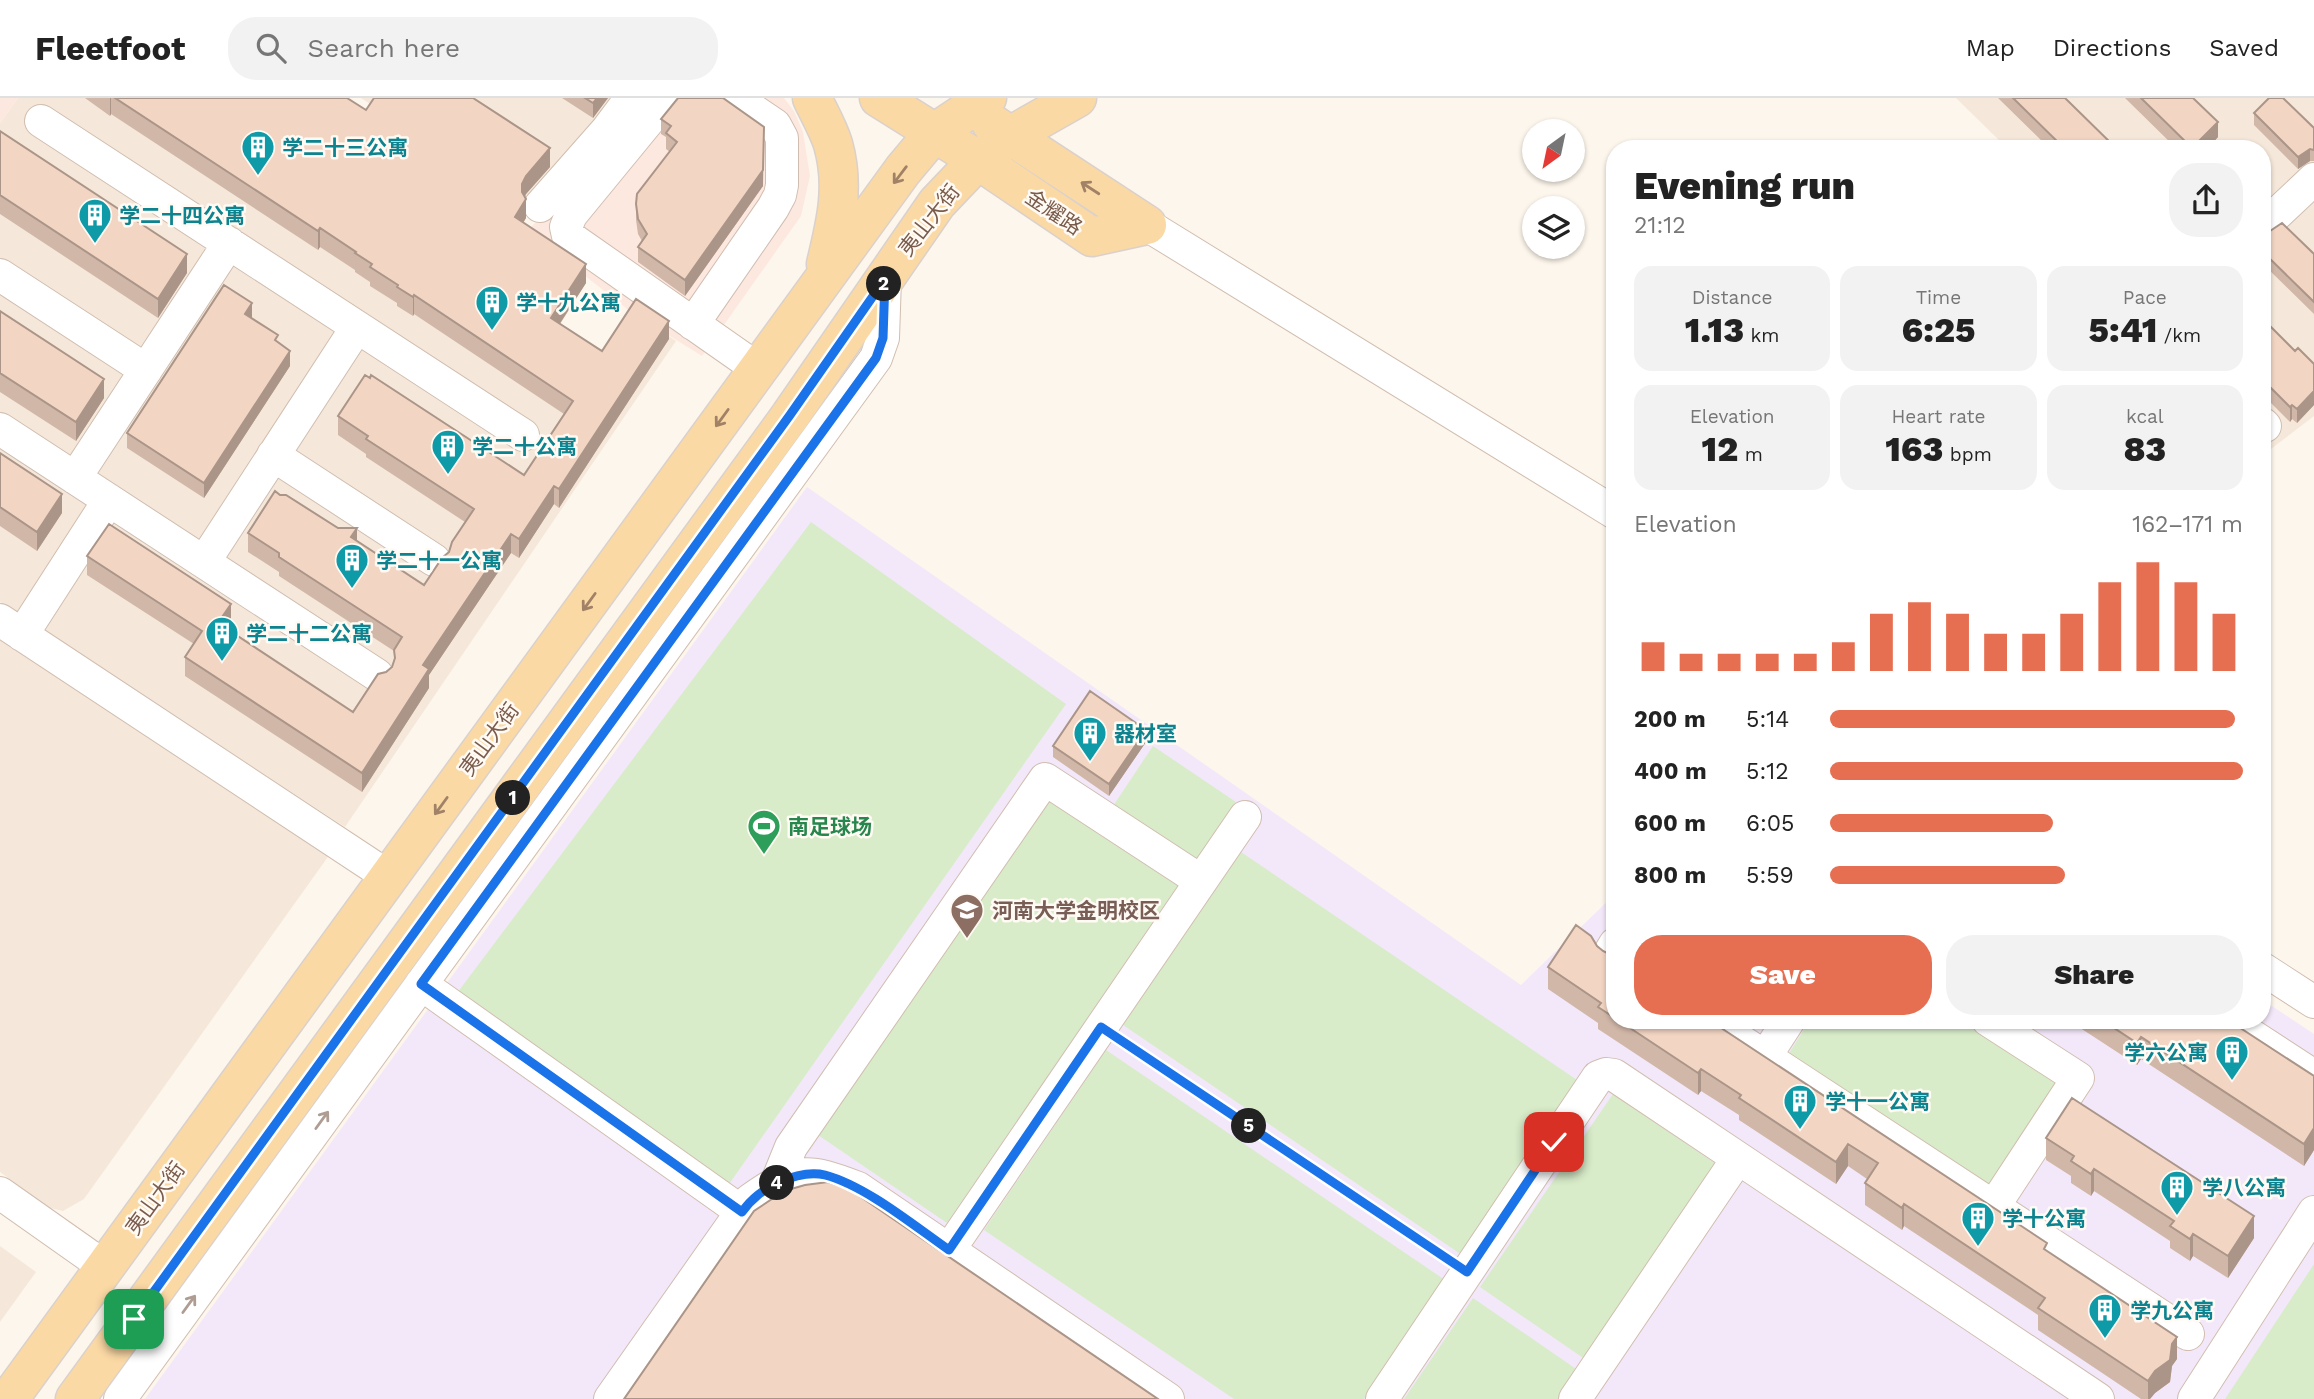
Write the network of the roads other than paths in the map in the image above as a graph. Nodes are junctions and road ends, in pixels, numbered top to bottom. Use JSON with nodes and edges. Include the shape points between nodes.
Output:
{"nodes":[{"id":1,"x":631,"y":98,"type":"edge"},
{"id":2,"x":667,"y":98,"type":"edge"},
{"id":3,"x":734,"y":98,"type":"edge"},
{"id":4,"x":812,"y":98,"type":"edge"},
{"id":5,"x":878,"y":98,"type":"edge"},
{"id":6,"x":1077,"y":98,"type":"edge"},
{"id":7,"x":969,"y":102,"type":"edge"},
{"id":8,"x":41,"y":121,"type":"dead end"},
{"id":9,"x":934,"y":133,"type":"junction"},
{"id":10,"x":1010,"y":136,"type":"junction"},
{"id":11,"x":978,"y":160,"type":"junction"},
{"id":12,"x":2314,"y":180,"type":"edge"},
{"id":13,"x":540,"y":206,"type":"dead end"},
{"id":14,"x":2271,"y":220,"type":"edge"},
{"id":15,"x":1147,"y":225,"type":"junction"},
{"id":16,"x":229,"y":243,"type":"junction"},
{"id":17,"x":0,"y":275,"type":"edge"},
{"id":18,"x":885,"y":279,"type":"junction"},
{"id":19,"x":821,"y":282,"type":"junction"},
{"id":20,"x":693,"y":324,"type":"junction"},
{"id":21,"x":357,"y":327,"type":"junction"},
{"id":22,"x":758,"y":369,"type":"junction"},
{"id":23,"x":146,"y":370,"type":"junction"},
{"id":24,"x":0,"y":429,"type":"edge"},
{"id":25,"x":523,"y":435,"type":"dead end"},
{"id":26,"x":273,"y":456,"type":"junction"},
{"id":27,"x":75,"y":478,"type":"junction"},
{"id":28,"x":109,"y":500,"type":"junction"},
{"id":29,"x":1606,"y":507,"type":"edge"},
{"id":30,"x":433,"y":560,"type":"dead end"},
{"id":31,"x":204,"y":562,"type":"junction"},
{"id":32,"x":11,"y":627,"type":"edge"},
{"id":33,"x":377,"y":675,"type":"edge"},
{"id":34,"x":1245,"y":817,"type":"dead end"},
{"id":35,"x":389,"y":877,"type":"junction"},
{"id":36,"x":1201,"y":881,"type":"junction"},
{"id":37,"x":2271,"y":974,"type":"edge"},
{"id":38,"x":421,"y":984,"type":"junction"},
{"id":39,"x":2314,"y":1002,"type":"edge"},
{"id":40,"x":1723,"y":1029,"type":"edge"},
{"id":41,"x":1783,"y":1029,"type":"edge"},
{"id":42,"x":2002,"y":1029,"type":"edge"},
{"id":43,"x":2242,"y":1029,"type":"edge"},
{"id":44,"x":1765,"y":1057,"type":"junction"},
{"id":45,"x":2314,"y":1076,"type":"edge"},
{"id":46,"x":1738,"y":1158,"type":"junction"},
{"id":47,"x":776,"y":1184,"type":"junction"},
{"id":48,"x":0,"y":1193,"type":"edge"},
{"id":49,"x":1994,"y":1206,"type":"junction"},
{"id":50,"x":742,"y":1212,"type":"junction"},
{"id":51,"x":2314,"y":1212,"type":"edge"},
{"id":52,"x":949,"y":1250,"type":"junction"},
{"id":53,"x":105,"y":1267,"type":"junction"},
{"id":54,"x":2189,"y":1334,"type":"dead end"},
{"id":55,"x":9,"y":1399,"type":"edge"},
{"id":56,"x":75,"y":1399,"type":"edge"},
{"id":57,"x":120,"y":1399,"type":"edge"},
{"id":58,"x":610,"y":1399,"type":"edge"},
{"id":59,"x":1168,"y":1399,"type":"edge"},
{"id":60,"x":1382,"y":1399,"type":"edge"},
{"id":61,"x":1575,"y":1399,"type":"edge"},
{"id":62,"x":2098,"y":1399,"type":"edge"},
{"id":63,"x":2194,"y":1399,"type":"edge"}],
"edges":[{"from":1,"to":13,"type":"street"},
{"from":2,"to":20,"type":"street","via":[[570,215],[566,228],[568,236]]},
{"from":3,"to":20,"type":"street","via":[[778,130],[782,185],[774,208]]},
{"from":4,"to":19,"type":"main road","via":[[833,143],[839,183],[838,215]]},
{"from":5,"to":9,"type":"main road","name":"金耀路"},
{"from":6,"to":10,"type":"main road","name":"夷山大街"},
{"from":7,"to":9,"type":"main road","name":"夷山大街"},
{"from":7,"to":10,"type":"main road","name":"金耀路"},
{"from":8,"to":16,"type":"street"},
{"from":9,"to":11,"type":"main road","name":"金耀路"},
{"from":9,"to":19,"type":"main road","name":"夷山大街","one_way":true},
{"from":10,"to":11,"type":"main road","name":"夷山大街"},
{"from":15,"to":10,"type":"main road","name":"金耀路","one_way":true},
{"from":11,"to":15,"type":"main road","name":"金耀路","via":[[1092,237]]},
{"from":11,"to":18,"type":"main road","name":"夷山大街","via":[[937,203]]},
{"from":12,"to":14,"type":"street"},
{"from":15,"to":29,"type":"street"},
{"from":16,"to":21,"type":"street"},
{"from":16,"to":23,"type":"street"},
{"from":17,"to":23,"type":"street"},
{"from":18,"to":38,"type":"street","via":[[883,338],[876,358]]},
{"from":18,"to":56,"type":"main road","name":"夷山大街"},
{"from":19,"to":22,"type":"main road","name":"夷山大街"},
{"from":20,"to":22,"type":"street"},
{"from":21,"to":25,"type":"street"},
{"from":21,"to":26,"type":"street"},
{"from":22,"to":35,"type":"main road","name":"夷山大街","one_way":true},
{"from":23,"to":27,"type":"street"},
{"from":24,"to":27,"type":"street"},
{"from":26,"to":30,"type":"street"},
{"from":26,"to":31,"type":"street"},
{"from":27,"to":28,"type":"street"},
{"from":28,"to":31,"type":"street"},
{"from":28,"to":32,"type":"street"},
{"from":31,"to":33,"type":"street"},
{"from":32,"to":35,"type":"street"},
{"from":34,"to":36,"type":"street"},
{"from":35,"to":53,"type":"main road","name":"夷山大街"},
{"from":36,"to":47,"type":"street","via":[[1045,779],[791,1147]]},
{"from":36,"to":52,"type":"street"},
{"from":37,"to":39,"type":"street"},
{"from":38,"to":50,"type":"street"},
{"from":57,"to":38,"type":"street","one_way":true},
{"from":40,"to":44,"type":"street"},
{"from":41,"to":44,"type":"street"},
{"from":42,"to":49,"type":"street","via":[[2078,1078]]},
{"from":43,"to":45,"type":"street"},
{"from":44,"to":49,"type":"street"},
{"from":46,"to":60,"type":"street","via":[[1614,1075],[1598,1077]]},
{"from":46,"to":61,"type":"street"},
{"from":46,"to":62,"type":"street"},
{"from":47,"to":50,"type":"street","via":[[750,1200]]},
{"from":47,"to":52,"type":"street","via":[[796,1174],[823,1174],[858,1188]]},
{"from":48,"to":53,"type":"street"},
{"from":49,"to":54,"type":"street"},
{"from":50,"to":58,"type":"street"},
{"from":51,"to":63,"type":"street"},
{"from":52,"to":59,"type":"street"},
{"from":53,"to":55,"type":"main road","name":"夷山大街"}]}
